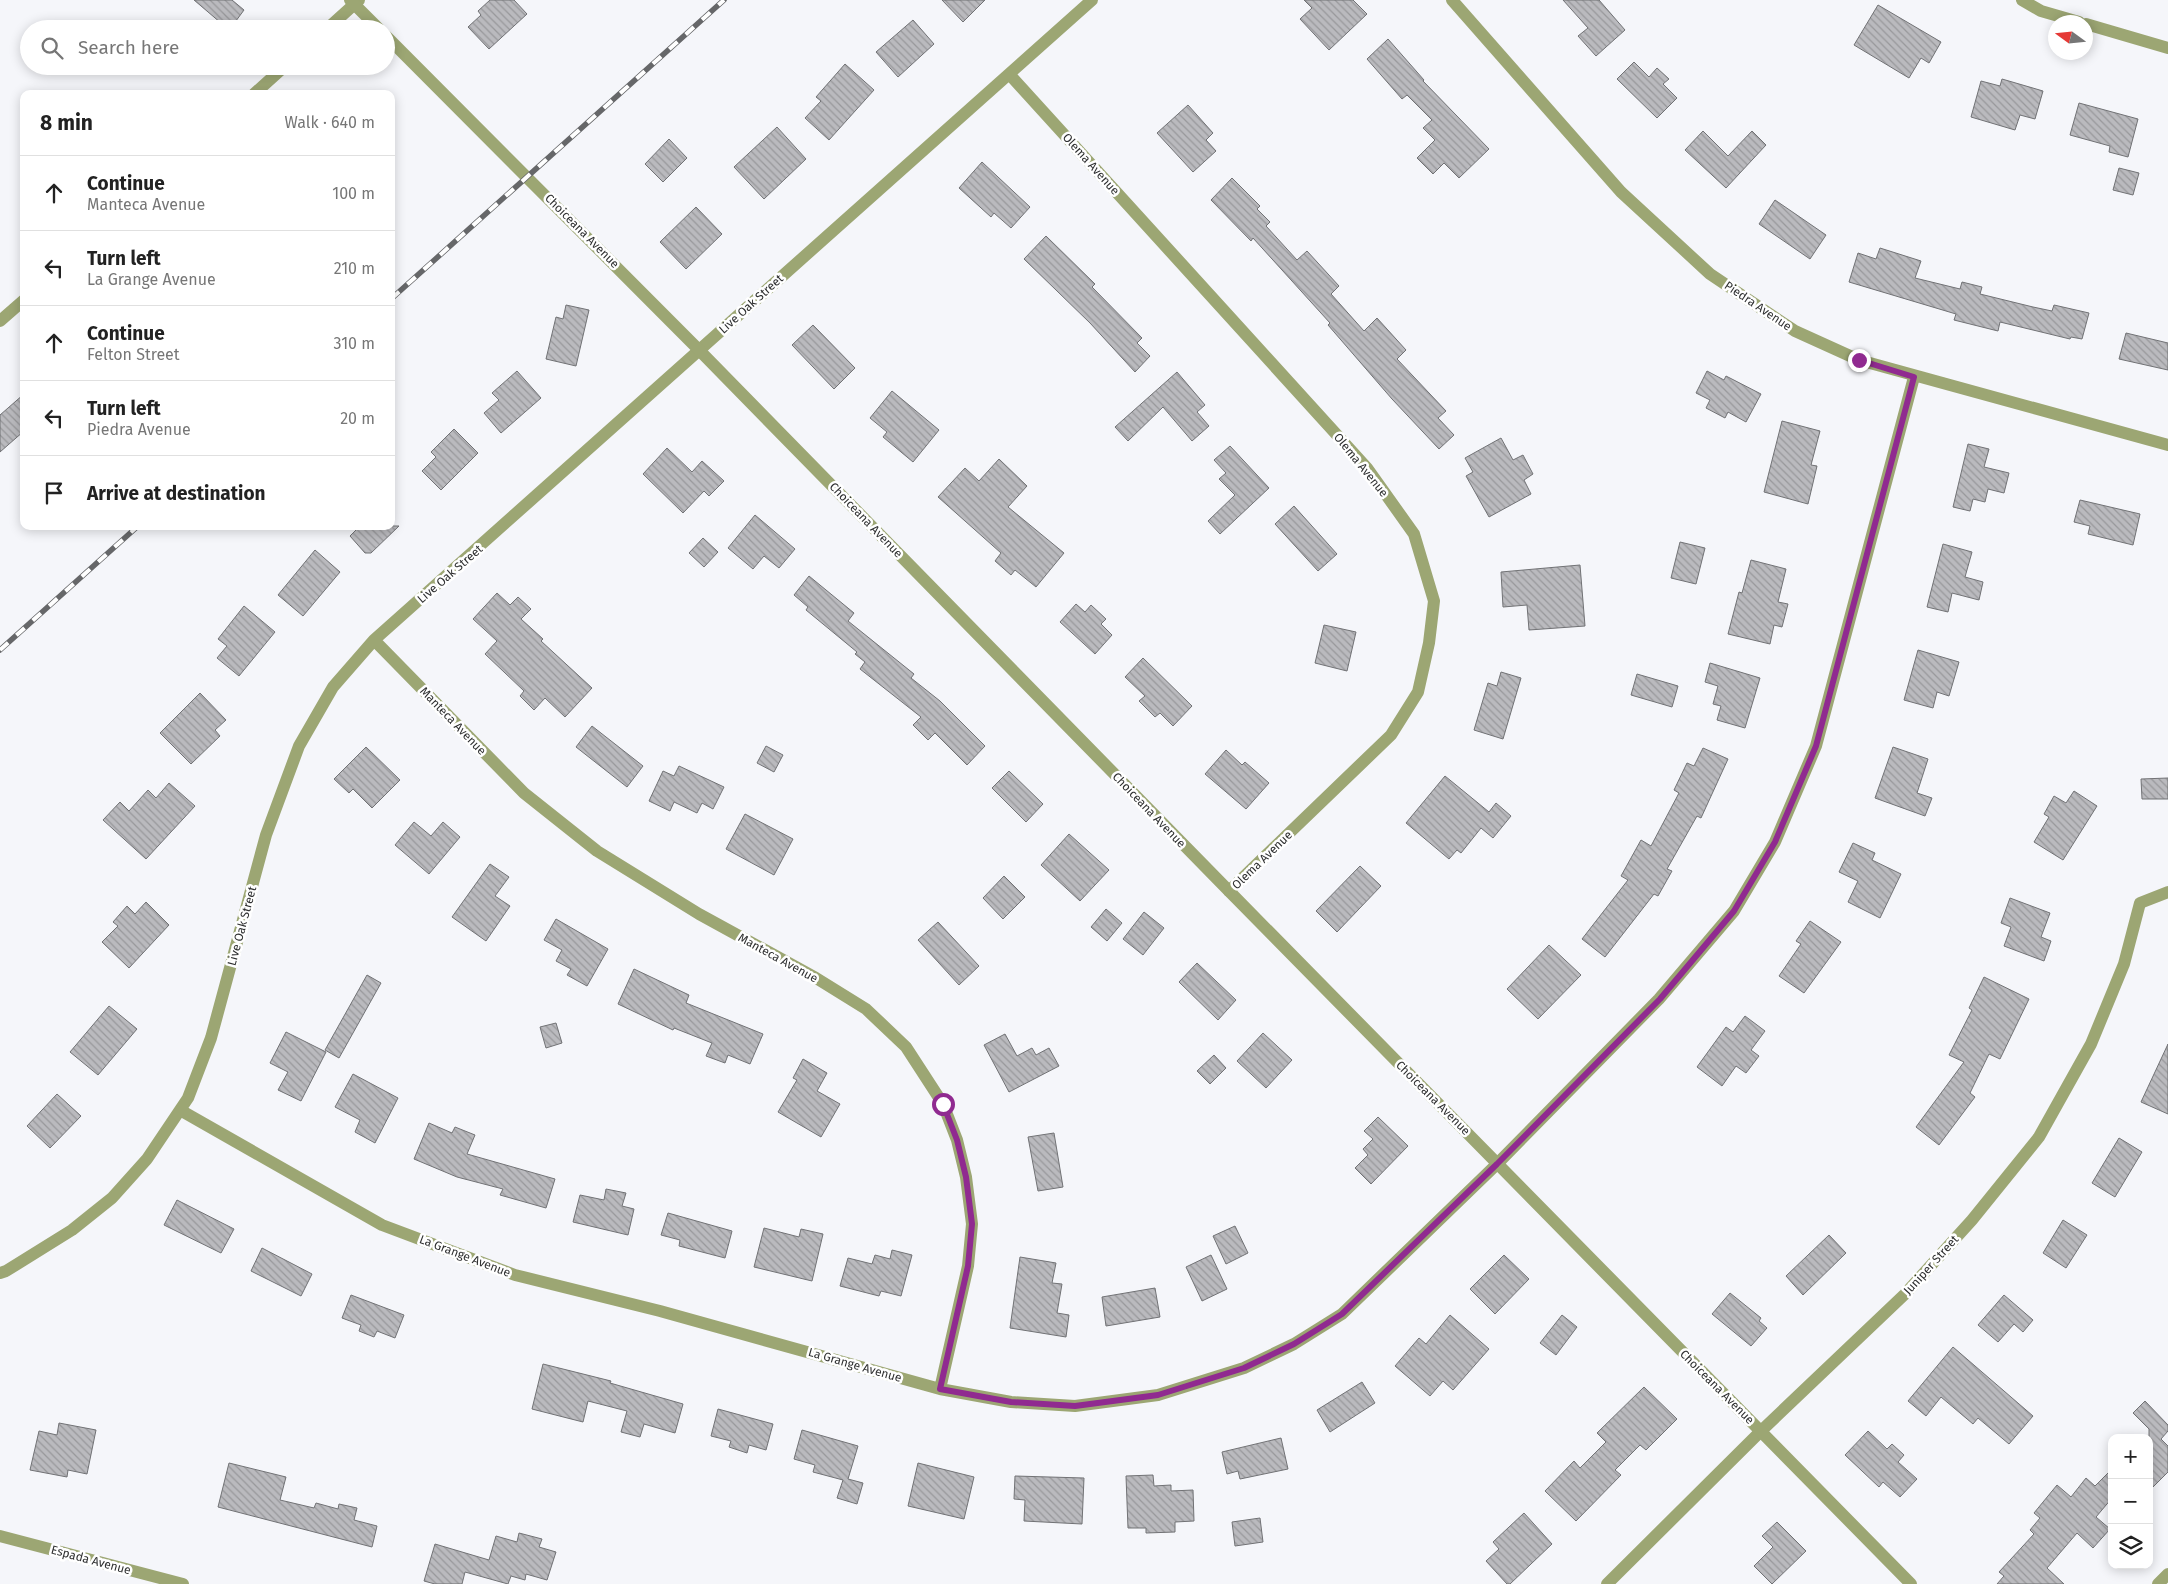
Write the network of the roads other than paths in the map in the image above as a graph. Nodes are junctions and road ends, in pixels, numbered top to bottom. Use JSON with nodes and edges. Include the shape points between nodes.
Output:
{"nodes":[{"id":1,"x":1092,"y":0,"type":"edge"},
{"id":2,"x":1452,"y":0,"type":"edge"},
{"id":3,"x":2022,"y":0,"type":"edge"},
{"id":4,"x":355,"y":1,"type":"edge"},
{"id":5,"x":2055,"y":15,"type":"edge"},
{"id":6,"x":336,"y":20,"type":"edge"},
{"id":7,"x":371,"y":20,"type":"edge"},
{"id":8,"x":2093,"y":26,"type":"edge"},
{"id":9,"x":395,"y":45,"type":"edge"},
{"id":10,"x":2168,"y":48,"type":"edge"},
{"id":11,"x":275,"y":75,"type":"edge"},
{"id":12,"x":1010,"y":75,"type":"junction"},
{"id":13,"x":258,"y":90,"type":"edge"},
{"id":14,"x":20,"y":304,"type":"edge"},
{"id":15,"x":0,"y":321,"type":"edge"},
{"id":16,"x":699,"y":350,"type":"junction"},
{"id":17,"x":1914,"y":377,"type":"junction"},
{"id":18,"x":2168,"y":445,"type":"edge"},
{"id":19,"x":374,"y":640,"type":"junction"},
{"id":20,"x":1229,"y":891,"type":"junction"},
{"id":21,"x":2168,"y":892,"type":"edge"},
{"id":22,"x":180,"y":1110,"type":"junction"},
{"id":23,"x":1497,"y":1164,"type":"junction"},
{"id":24,"x":0,"y":1273,"type":"edge"},
{"id":25,"x":940,"y":1389,"type":"junction"},
{"id":26,"x":1761,"y":1431,"type":"junction"},
{"id":27,"x":0,"y":1536,"type":"edge"},
{"id":28,"x":2168,"y":1574,"type":"edge"},
{"id":29,"x":183,"y":1584,"type":"edge"},
{"id":30,"x":1607,"y":1584,"type":"edge"},
{"id":31,"x":1911,"y":1584,"type":"edge"},
{"id":32,"x":2158,"y":1584,"type":"edge"}],
"edges":[{"from":1,"to":12,"type":"street","name":"Live Oak Street"},
{"from":2,"to":17,"type":"street","name":"Piedra Avenue","via":[[1621,192],[1710,274],[1795,331],[1859,360]]},
{"from":3,"to":5,"type":"street"},
{"from":4,"to":6,"type":"street"},
{"from":4,"to":7,"type":"street"},
{"from":8,"to":10,"type":"street"},
{"from":9,"to":16,"type":"street","name":"Choiceana Avenue"},
{"from":11,"to":13,"type":"street"},
{"from":12,"to":16,"type":"street","name":"Live Oak Street"},
{"from":12,"to":20,"type":"street","name":"Olema Avenue","via":[[1367,468],[1414,534],[1434,601],[1418,692],[1391,735]]},
{"from":14,"to":15,"type":"street"},
{"from":16,"to":19,"type":"street","name":"Live Oak Street"},
{"from":16,"to":20,"type":"street","name":"Choiceana Avenue"},
{"from":17,"to":18,"type":"street","name":"Piedra Avenue"},
{"from":17,"to":23,"type":"street","name":"La Grange Avenue","via":[[1816,746],[1775,842],[1734,911],[1660,999]]},
{"from":19,"to":22,"type":"street","name":"Live Oak Street","via":[[333,687],[299,746],[266,835],[212,1038]]},
{"from":19,"to":25,"type":"street","name":"Manteca Avenue","via":[[524,793],[597,851],[699,914],[866,1009],[906,1047],[943,1104],[957,1140],[972,1224],[968,1266]]},
{"from":20,"to":23,"type":"street","name":"Choiceana Avenue"},
{"from":21,"to":26,"type":"street","name":"Juniper Street","via":[[2140,903],[2124,964],[2092,1044],[2038,1137],[1972,1220],[1905,1294]]},
{"from":22,"to":24,"type":"street","name":"Live Oak Street","via":[[147,1159],[112,1198],[72,1230]]},
{"from":22,"to":25,"type":"street","name":"La Grange Avenue","via":[[382,1225],[515,1275],[660,1311]]},
{"from":23,"to":25,"type":"street","name":"La Grange Avenue","via":[[1342,1314],[1294,1344],[1244,1368],[1158,1395],[1075,1406],[1011,1402]]},
{"from":23,"to":26,"type":"street","name":"Choiceana Avenue"},
{"from":26,"to":30,"type":"street","name":"Juniper Street"},
{"from":26,"to":31,"type":"street","name":"Choiceana Avenue"},
{"from":27,"to":29,"type":"street","name":"Espada Avenue"},
{"from":28,"to":32,"type":"street"}]}
